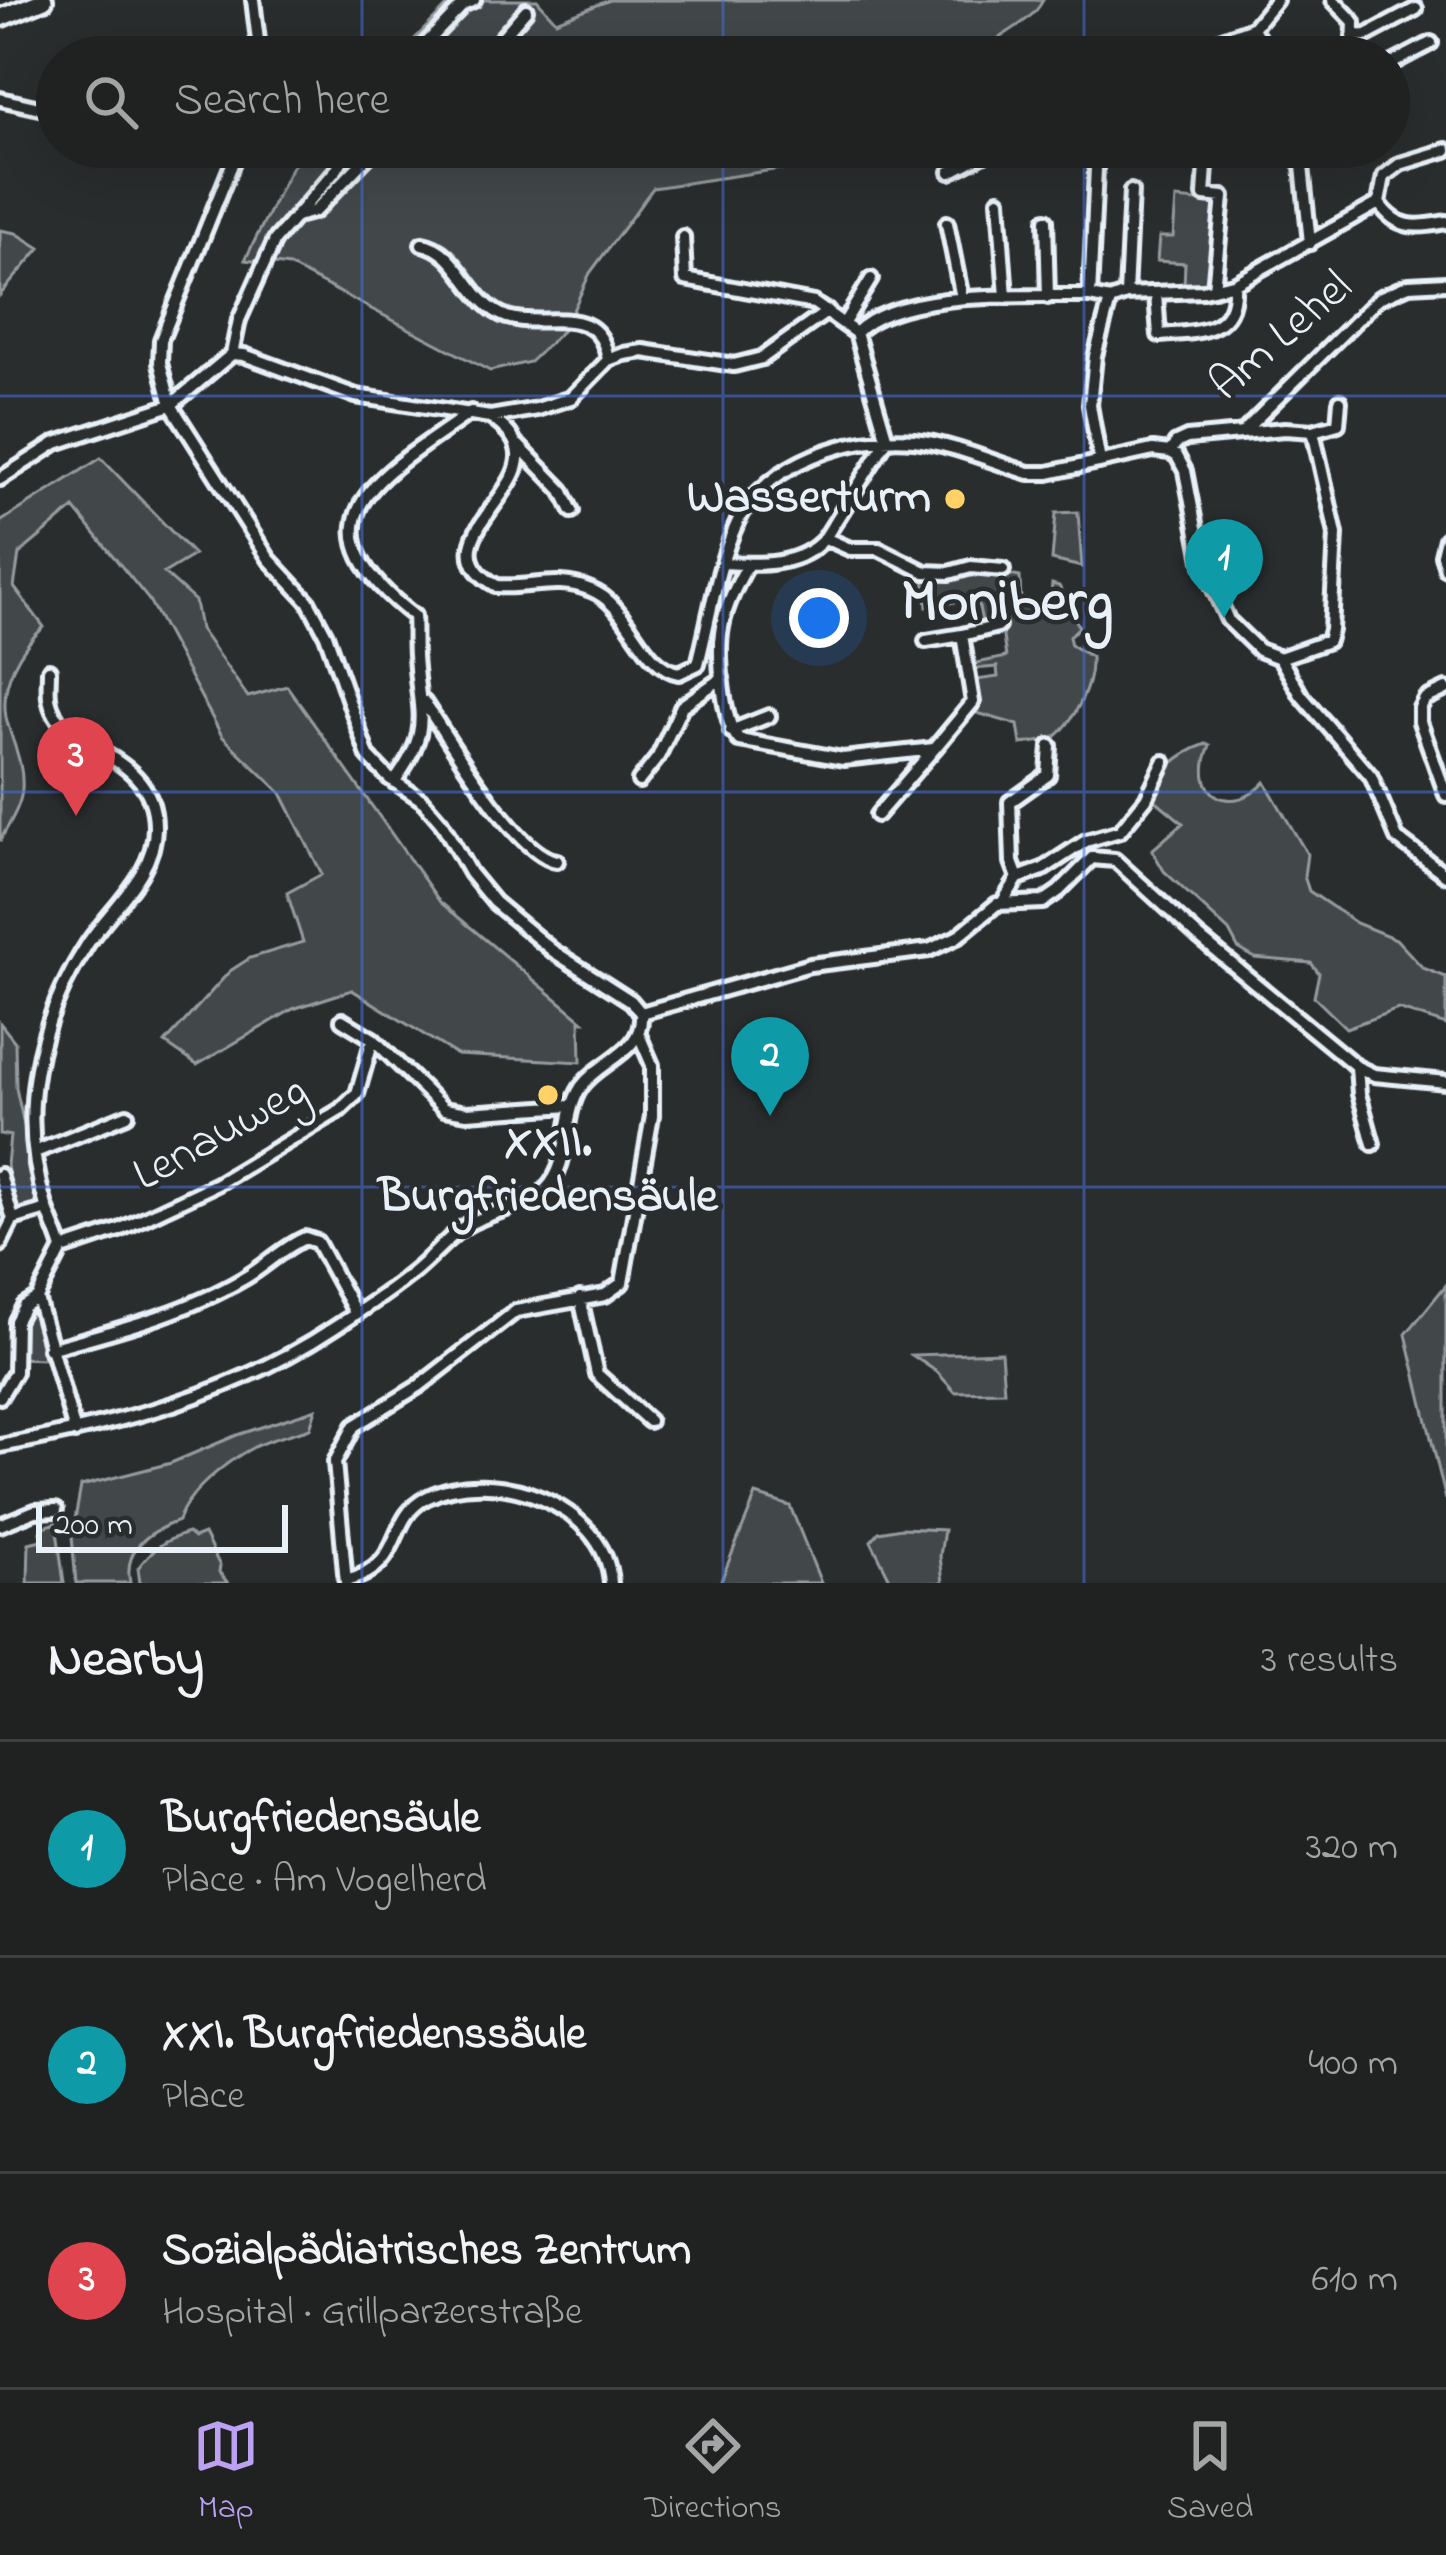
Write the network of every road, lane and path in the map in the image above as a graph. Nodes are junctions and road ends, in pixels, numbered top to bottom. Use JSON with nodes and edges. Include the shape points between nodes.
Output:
{"nodes":[{"id":1,"x":44,"y":0,"type":"edge"},
{"id":2,"x":254,"y":0,"type":"edge"},
{"id":3,"x":474,"y":0,"type":"edge"},
{"id":4,"x":1276,"y":0,"type":"edge"},
{"id":5,"x":1333,"y":0,"type":"edge"},
{"id":6,"x":1416,"y":9,"type":"dead end"},
{"id":7,"x":526,"y":10,"type":"dead end"},
{"id":8,"x":0,"y":18,"type":"edge"},
{"id":9,"x":1253,"y":28,"type":"junction"},
{"id":10,"x":258,"y":36,"type":"edge"},
{"id":11,"x":434,"y":36,"type":"edge"},
{"id":12,"x":503,"y":36,"type":"edge"},
{"id":13,"x":1239,"y":36,"type":"edge"},
{"id":14,"x":1257,"y":36,"type":"edge"},
{"id":15,"x":1353,"y":36,"type":"joint"},
{"id":16,"x":1431,"y":43,"type":"dead end"},
{"id":17,"x":1410,"y":54,"type":"edge"},
{"id":18,"x":0,"y":99,"type":"edge"},
{"id":19,"x":36,"y":107,"type":"edge"},
{"id":20,"x":1446,"y":150,"type":"edge"},
{"id":21,"x":1410,"y":161,"type":"edge"},
{"id":22,"x":227,"y":168,"type":"edge"},
{"id":23,"x":338,"y":168,"type":"edge"},
{"id":24,"x":357,"y":168,"type":"edge"},
{"id":25,"x":958,"y":168,"type":"edge"},
{"id":26,"x":1096,"y":168,"type":"edge"},
{"id":27,"x":1206,"y":168,"type":"edge"},
{"id":28,"x":1302,"y":168,"type":"edge"},
{"id":29,"x":1395,"y":168,"type":"edge"},
{"id":30,"x":950,"y":172,"type":"dead end"},
{"id":31,"x":1131,"y":191,"type":"dead end"},
{"id":32,"x":999,"y":200,"type":"dead end"},
{"id":33,"x":1379,"y":203,"type":"junction"},
{"id":34,"x":296,"y":217,"type":"junction"},
{"id":35,"x":1046,"y":220,"type":"dead end"},
{"id":36,"x":1446,"y":222,"type":"edge"},
{"id":37,"x":947,"y":223,"type":"dead end"},
{"id":38,"x":683,"y":237,"type":"dead end"},
{"id":39,"x":1310,"y":243,"type":"junction"},
{"id":40,"x":422,"y":244,"type":"dead end"},
{"id":41,"x":872,"y":279,"type":"dead end"},
{"id":42,"x":1446,"y":283,"type":"edge"},
{"id":43,"x":1234,"y":284,"type":"junction"},
{"id":44,"x":1214,"y":289,"type":"junction"},
{"id":45,"x":1126,"y":294,"type":"junction"},
{"id":46,"x":1156,"y":294,"type":"junction"},
{"id":47,"x":1090,"y":296,"type":"junction"},
{"id":48,"x":1006,"y":297,"type":"junction"},
{"id":49,"x":1048,"y":297,"type":"junction"},
{"id":50,"x":962,"y":298,"type":"junction"},
{"id":51,"x":1110,"y":300,"type":"junction"},
{"id":52,"x":829,"y":311,"type":"junction"},
{"id":53,"x":844,"y":323,"type":"junction"},
{"id":54,"x":856,"y":334,"type":"junction"},
{"id":55,"x":232,"y":354,"type":"junction"},
{"id":56,"x":608,"y":360,"type":"junction"},
{"id":57,"x":1340,"y":401,"type":"dead end"},
{"id":58,"x":171,"y":404,"type":"junction"},
{"id":59,"x":471,"y":412,"type":"junction"},
{"id":60,"x":490,"y":417,"type":"junction"},
{"id":61,"x":1313,"y":431,"type":"junction"},
{"id":62,"x":1243,"y":433,"type":"junction"},
{"id":63,"x":887,"y":440,"type":"junction"},
{"id":64,"x":516,"y":443,"type":"junction"},
{"id":65,"x":1170,"y":452,"type":"junction"},
{"id":66,"x":1100,"y":462,"type":"junction"},
{"id":67,"x":0,"y":478,"type":"edge"},
{"id":68,"x":572,"y":512,"type":"dead end"},
{"id":69,"x":824,"y":538,"type":"junction"},
{"id":70,"x":1446,"y":539,"type":"edge"},
{"id":71,"x":724,"y":563,"type":"junction"},
{"id":72,"x":748,"y":564,"type":"junction"},
{"id":73,"x":1446,"y":569,"type":"edge"},
{"id":74,"x":1003,"y":570,"type":"dead end"},
{"id":75,"x":998,"y":626,"type":"dead end"},
{"id":76,"x":962,"y":635,"type":"junction"},
{"id":77,"x":926,"y":641,"type":"dead end"},
{"id":78,"x":1280,"y":658,"type":"junction"},
{"id":79,"x":49,"y":670,"type":"dead end"},
{"id":80,"x":722,"y":678,"type":"junction"},
{"id":81,"x":1446,"y":689,"type":"edge"},
{"id":82,"x":422,"y":699,"type":"junction"},
{"id":83,"x":769,"y":716,"type":"dead end"},
{"id":84,"x":731,"y":731,"type":"junction"},
{"id":85,"x":1050,"y":746,"type":"dead end"},
{"id":86,"x":934,"y":749,"type":"junction"},
{"id":87,"x":1164,"y":762,"type":"dead end"},
{"id":88,"x":639,"y":781,"type":"dead end"},
{"id":89,"x":394,"y":782,"type":"junction"},
{"id":90,"x":1446,"y":795,"type":"edge"},
{"id":91,"x":878,"y":815,"type":"dead end"},
{"id":92,"x":557,"y":860,"type":"dead end"},
{"id":93,"x":1446,"y":874,"type":"edge"},
{"id":94,"x":1018,"y":878,"type":"junction"},
{"id":95,"x":1002,"y":903,"type":"junction"},
{"id":96,"x":641,"y":1013,"type":"junction"},
{"id":97,"x":341,"y":1020,"type":"dead end"},
{"id":98,"x":639,"y":1035,"type":"junction"},
{"id":99,"x":373,"y":1039,"type":"junction"},
{"id":100,"x":1357,"y":1067,"type":"junction"},
{"id":101,"x":1446,"y":1082,"type":"edge"},
{"id":102,"x":570,"y":1106,"type":"junction"},
{"id":103,"x":127,"y":1115,"type":"dead end"},
{"id":104,"x":1373,"y":1144,"type":"dead end"},
{"id":105,"x":34,"y":1152,"type":"junction"},
{"id":106,"x":0,"y":1175,"type":"edge"},
{"id":107,"x":47,"y":1209,"type":"junction"},
{"id":108,"x":13,"y":1219,"type":"junction"},
{"id":109,"x":0,"y":1245,"type":"edge"},
{"id":110,"x":62,"y":1250,"type":"junction"},
{"id":111,"x":37,"y":1298,"type":"junction"},
{"id":112,"x":580,"y":1298,"type":"junction"},
{"id":113,"x":356,"y":1313,"type":"junction"},
{"id":114,"x":49,"y":1349,"type":"junction"},
{"id":115,"x":0,"y":1397,"type":"edge"},
{"id":116,"x":650,"y":1421,"type":"dead end"},
{"id":117,"x":75,"y":1432,"type":"junction"},
{"id":118,"x":0,"y":1446,"type":"edge"},
{"id":119,"x":56,"y":1510,"type":"dead end"},
{"id":120,"x":0,"y":1525,"type":"edge"},
{"id":121,"x":346,"y":1582,"type":"edge"},
{"id":122,"x":611,"y":1583,"type":"edge"}],
"edges":[{"from":1,"to":8,"type":"main road"},
{"from":2,"to":10,"type":"street"},
{"from":3,"to":11,"type":"street"},
{"from":4,"to":9,"type":"street"},
{"from":5,"to":15,"type":"street","via":[[1354,22]]},
{"from":6,"to":15,"type":"street"},
{"from":7,"to":12,"type":"street"},
{"from":9,"to":13,"type":"street"},
{"from":9,"to":14,"type":"street"},
{"from":16,"to":17,"type":"street"},
{"from":18,"to":19,"type":"street"},
{"from":20,"to":21,"type":"street"},
{"from":22,"to":58,"type":"street","via":[[161,340]]},
{"from":23,"to":34,"type":"street"},
{"from":24,"to":34,"type":"street","via":[[315,211]]},
{"from":25,"to":30,"type":"street"},
{"from":26,"to":47,"type":"street"},
{"from":27,"to":44,"type":"street","via":[[1204,195],[1222,197]]},
{"from":28,"to":39,"type":"street"},
{"from":29,"to":33,"type":"street","via":[[1384,176]]},
{"from":31,"to":45,"type":"street"},
{"from":32,"to":48,"type":"street"},
{"from":33,"to":36,"type":"street","via":[[1405,226]]},
{"from":33,"to":39,"type":"street"},
{"from":34,"to":55,"type":"street","via":[[275,240]]},
{"from":35,"to":49,"type":"street"},
{"from":37,"to":50,"type":"street"},
{"from":38,"to":52,"type":"street","via":[[688,281],[784,295]]},
{"from":39,"to":43,"type":"street"},
{"from":40,"to":56,"type":"street","via":[[502,314],[597,330]]},
{"from":41,"to":53,"type":"street"},
{"from":42,"to":62,"type":"street","name":"Am Lehel","via":[[1408,285],[1379,298]]},
{"from":43,"to":44,"type":"street"},
{"from":43,"to":46,"type":"street","via":[[1225,321],[1174,334],[1159,334]]},
{"from":44,"to":46,"type":"street"},
{"from":45,"to":46,"type":"street"},
{"from":45,"to":51,"type":"street"},
{"from":47,"to":49,"type":"street"},
{"from":47,"to":51,"type":"street"},
{"from":48,"to":49,"type":"street"},
{"from":48,"to":50,"type":"street"},
{"from":50,"to":54,"type":"street","via":[[900,310]]},
{"from":51,"to":66,"type":"street","via":[[1090,405]]},
{"from":52,"to":53,"type":"street"},
{"from":52,"to":56,"type":"street","via":[[762,358],[734,365],[643,352]]},
{"from":53,"to":54,"type":"street"},
{"from":54,"to":63,"type":"street"},
{"from":55,"to":58,"type":"street"},
{"from":55,"to":59,"type":"street","via":[[356,396]]},
{"from":56,"to":60,"type":"street","via":[[571,398]]},
{"from":57,"to":61,"type":"street","via":[[1338,424]]},
{"from":58,"to":67,"type":"street","via":[[56,443]]},
{"from":58,"to":89,"type":"street","via":[[269,559],[308,601],[368,756]]},
{"from":59,"to":60,"type":"street"},
{"from":59,"to":82,"type":"street","via":[[371,486],[355,515],[357,545],[376,585],[414,616]]},
{"from":60,"to":64,"type":"street"},
{"from":61,"to":62,"type":"street"},
{"from":61,"to":78,"type":"street","via":[[1336,534],[1331,630],[1318,647]]},
{"from":62,"to":65,"type":"street","name":"Am Lehel","via":[[1187,439]]},
{"from":63,"to":66,"type":"street","via":[[940,445],[1030,473]]},
{"from":63,"to":69,"type":"street"},
{"from":63,"to":71,"type":"street","via":[[823,452],[774,479],[740,518]]},
{"from":64,"to":68,"type":"street","via":[[562,490]]},
{"from":64,"to":71,"type":"street","via":[[510,481],[474,535],[475,567],[489,582],[589,588],[628,622],[654,661],[679,673],[698,664]]},
{"from":65,"to":66,"type":"street"},
{"from":65,"to":78,"type":"street","via":[[1185,471],[1203,565],[1220,606],[1245,640]]},
{"from":69,"to":72,"type":"street","via":[[792,560]]},
{"from":69,"to":74,"type":"street","via":[[879,549],[915,571]]},
{"from":70,"to":73,"type":"street"},
{"from":71,"to":72,"type":"street"},
{"from":72,"to":80,"type":"street","via":[[721,631]]},
{"from":75,"to":76,"type":"street"},
{"from":76,"to":77,"type":"street"},
{"from":76,"to":86,"type":"street","via":[[973,702]]},
{"from":78,"to":93,"type":"street","via":[[1371,776],[1397,838]]},
{"from":79,"to":105,"type":"street","via":[[58,720],[123,764],[156,821],[147,866],[86,946],[45,1032],[31,1088]]},
{"from":80,"to":84,"type":"street"},
{"from":80,"to":88,"type":"street","via":[[682,706]]},
{"from":81,"to":90,"type":"street","via":[[1425,699],[1419,715]]},
{"from":82,"to":89,"type":"street","via":[[417,748]]},
{"from":82,"to":92,"type":"street","via":[[514,829],[543,859]]},
{"from":83,"to":84,"type":"street"},
{"from":84,"to":86,"type":"street","via":[[739,740],[843,759]]},
{"from":85,"to":94,"type":"street","via":[[1048,775],[1010,802]]},
{"from":86,"to":91,"type":"street"},
{"from":87,"to":94,"type":"street","via":[[1120,832]]},
{"from":89,"to":96,"type":"street","via":[[441,822],[494,902]]},
{"from":94,"to":95,"type":"street"},
{"from":95,"to":96,"type":"street","via":[[929,950],[810,965]]},
{"from":95,"to":100,"type":"street","via":[[1042,902],[1086,861],[1115,860]]},
{"from":96,"to":98,"type":"street"},
{"from":97,"to":99,"type":"street"},
{"from":98,"to":102,"type":"street","via":[[587,1079]]},
{"from":98,"to":112,"type":"street","via":[[650,1054],[652,1116],[620,1287]]},
{"from":99,"to":102,"type":"street","via":[[453,1112]]},
{"from":99,"to":110,"type":"street","name":"Lenauweg","via":[[357,1094],[340,1110],[218,1184]]},
{"from":100,"to":101,"type":"street"},
{"from":100,"to":104,"type":"street"},
{"from":102,"to":113,"type":"street","via":[[558,1172],[546,1190],[460,1229]]},
{"from":103,"to":105,"type":"street"},
{"from":105,"to":107,"type":"street"},
{"from":106,"to":108,"type":"street"},
{"from":107,"to":108,"type":"street"},
{"from":107,"to":110,"type":"street"},
{"from":108,"to":109,"type":"street"},
{"from":110,"to":111,"type":"street"},
{"from":111,"to":114,"type":"street"},
{"from":111,"to":115,"type":"street","via":[[14,1325],[15,1372]]},
{"from":112,"to":116,"type":"street","via":[[597,1374]]},
{"from":112,"to":121,"type":"street","via":[[507,1316],[348,1433],[335,1462]]},
{"from":113,"to":114,"type":"street","via":[[317,1243],[305,1238],[208,1297]]},
{"from":113,"to":117,"type":"street","via":[[190,1400]]},
{"from":114,"to":117,"type":"street"},
{"from":117,"to":118,"type":"street"},
{"from":119,"to":120,"type":"street"},
{"from":121,"to":122,"type":"street","via":[[383,1563],[418,1503],[478,1486],[518,1491],[568,1514],[600,1544]]}]}
